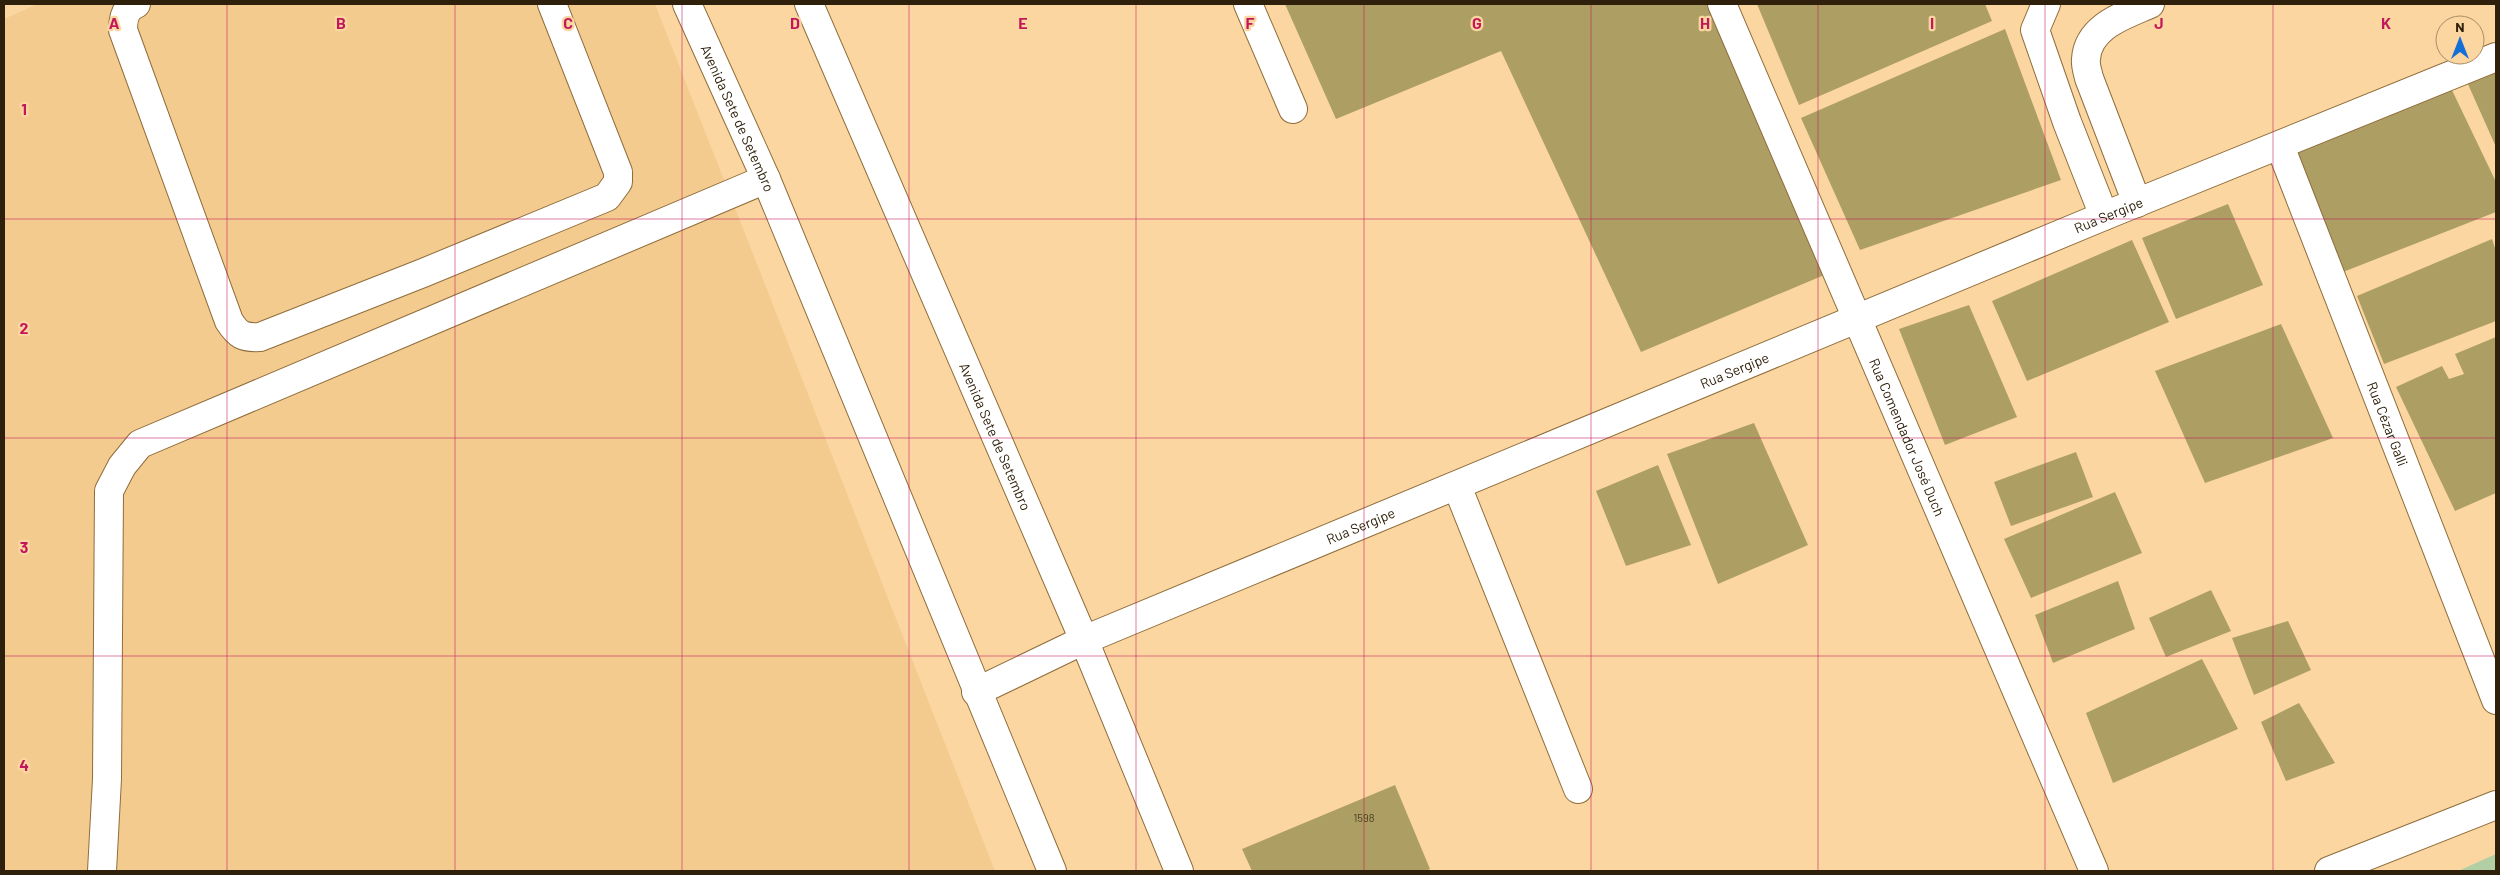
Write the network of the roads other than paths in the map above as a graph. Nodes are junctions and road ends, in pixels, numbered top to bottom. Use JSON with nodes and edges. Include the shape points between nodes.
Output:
{"nodes":[{"id":1,"x":136,"y":4,"type":"edge"},
{"id":2,"x":552,"y":4,"type":"edge"},
{"id":3,"x":687,"y":4,"type":"edge"},
{"id":4,"x":809,"y":4,"type":"edge"},
{"id":5,"x":1248,"y":4,"type":"edge"},
{"id":6,"x":1722,"y":4,"type":"edge"},
{"id":7,"x":2046,"y":4,"type":"edge"},
{"id":8,"x":2150,"y":4,"type":"edge"},
{"id":9,"x":2496,"y":57,"type":"edge"},
{"id":10,"x":1293,"y":109,"type":"dead end"},
{"id":11,"x":2280,"y":146,"type":"junction"},
{"id":12,"x":766,"y":179,"type":"junction"},
{"id":13,"x":2137,"y":203,"type":"junction"},
{"id":14,"x":2104,"y":216,"type":"junction"},
{"id":15,"x":1858,"y":318,"type":"junction"},
{"id":16,"x":1457,"y":486,"type":"junction"},
{"id":17,"x":1084,"y":640,"type":"junction"},
{"id":18,"x":976,"y":692,"type":"junction"},
{"id":19,"x":2496,"y":700,"type":"edge"},
{"id":20,"x":1578,"y":789,"type":"dead end"},
{"id":21,"x":2496,"y":805,"type":"edge"},
{"id":22,"x":102,"y":871,"type":"edge"},
{"id":23,"x":1052,"y":871,"type":"edge"},
{"id":24,"x":1179,"y":871,"type":"edge"},
{"id":25,"x":2094,"y":871,"type":"edge"},
{"id":26,"x":2329,"y":871,"type":"edge"}],
"edges":[{"from":1,"to":2,"type":"main road","via":[[130,6],[123,19],[123,30],[229,321],[237,334],[246,338],[260,337],[607,197],[618,182],[618,172]]},
{"from":3,"to":12,"type":"main road","name":"Avenida Sete de Setembro"},
{"from":4,"to":17,"type":"main road","name":"Avenida Sete de Setembro"},
{"from":5,"to":10,"type":"main road"},
{"from":6,"to":15,"type":"main road","name":"Rua Comendador José Duch"},
{"from":7,"to":14,"type":"main road","via":[[2036,30]]},
{"from":8,"to":13,"type":"main road","via":[[2115,20],[2093,36],[2086,59],[2089,78]]},
{"from":9,"to":11,"type":"main road","name":"Rua Sergipe"},
{"from":11,"to":13,"type":"main road","name":"Rua Sergipe"},
{"from":11,"to":19,"type":"main road","name":"Rua Cézar Galli"},
{"from":12,"to":18,"type":"main road","name":"Avenida Sete de Setembro"},
{"from":12,"to":22,"type":"main road","via":[[140,444],[122,466],[110,491],[107,779]]},
{"from":13,"to":14,"type":"main road","name":"Rua Sergipe"},
{"from":14,"to":15,"type":"main road","name":"Rua Sergipe"},
{"from":15,"to":16,"type":"main road","name":"Rua Sergipe"},
{"from":15,"to":25,"type":"main road","name":"Rua Comendador José Duch"},
{"from":16,"to":17,"type":"main road","name":"Rua Sergipe"},
{"from":16,"to":20,"type":"main road"},
{"from":17,"to":18,"type":"main road","name":"Rua Sergipe"},
{"from":17,"to":24,"type":"main road","name":"Avenida Sete de Setembro"},
{"from":18,"to":23,"type":"main road","name":"Avenida Sete de Setembro"},
{"from":21,"to":26,"type":"main road"}]}
